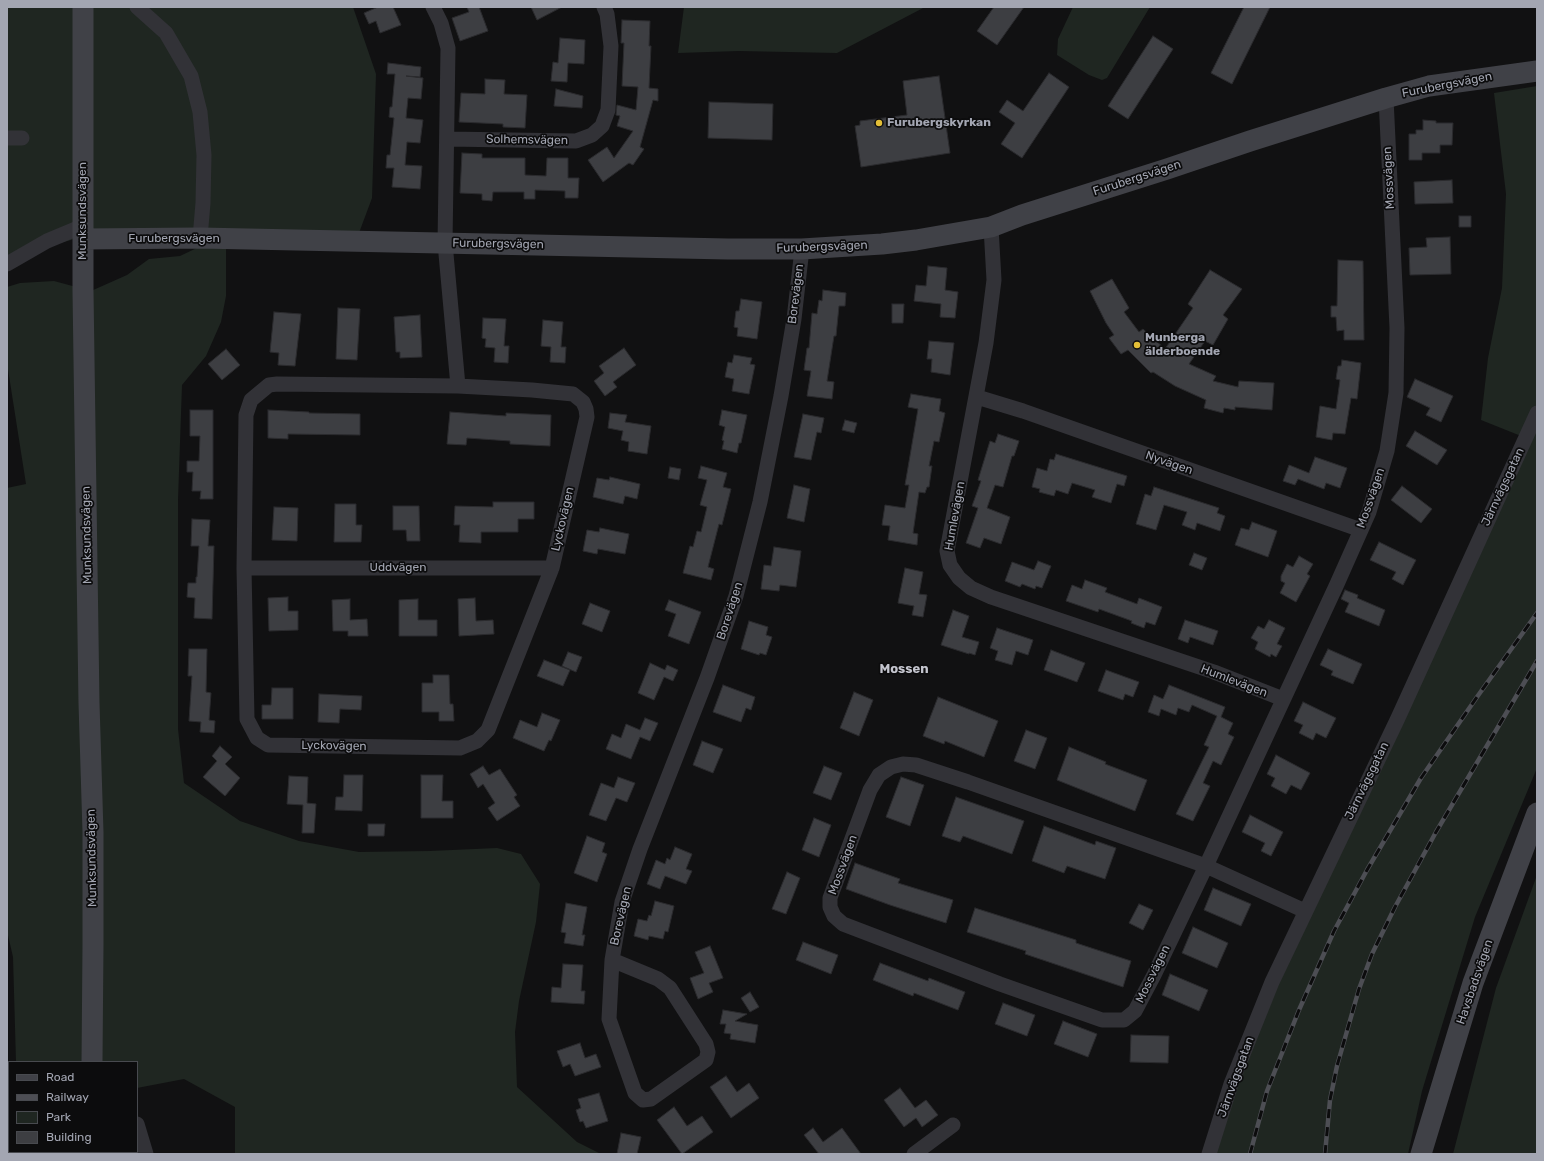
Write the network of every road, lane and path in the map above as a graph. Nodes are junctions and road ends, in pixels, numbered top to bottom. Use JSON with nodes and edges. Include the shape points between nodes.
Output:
{"nodes":[{"id":1,"x":83,"y":7,"type":"edge"},
{"id":2,"x":137,"y":7,"type":"edge"},
{"id":3,"x":434,"y":7,"type":"edge"},
{"id":4,"x":604,"y":7,"type":"edge"},
{"id":5,"x":1537,"y":71,"type":"edge"},
{"id":6,"x":1386,"y":98,"type":"junction"},
{"id":7,"x":7,"y":138,"type":"edge"},
{"id":8,"x":22,"y":138,"type":"dead end"},
{"id":9,"x":447,"y":139,"type":"junction"},
{"id":10,"x":991,"y":227,"type":"junction"},
{"id":11,"x":83,"y":232,"type":"junction"},
{"id":12,"x":200,"y":238,"type":"junction"},
{"id":13,"x":445,"y":243,"type":"junction"},
{"id":14,"x":802,"y":249,"type":"junction"},
{"id":15,"x":7,"y":264,"type":"edge"},
{"id":16,"x":458,"y":386,"type":"junction"},
{"id":17,"x":977,"y":397,"type":"junction"},
{"id":18,"x":1537,"y":413,"type":"edge"},
{"id":19,"x":1360,"y":530,"type":"junction"},
{"id":20,"x":244,"y":568,"type":"junction"},
{"id":21,"x":552,"y":568,"type":"junction"},
{"id":22,"x":1283,"y":699,"type":"junction"},
{"id":23,"x":1537,"y":813,"type":"edge"},
{"id":24,"x":1206,"y":866,"type":"junction"},
{"id":25,"x":1305,"y":911,"type":"junction"},
{"id":26,"x":612,"y":960,"type":"junction"},
{"id":27,"x":92,"y":1061,"type":"edge"},
{"id":28,"x":953,"y":1125,"type":"dead end"},
{"id":29,"x":138,"y":1127,"type":"edge"},
{"id":30,"x":146,"y":1154,"type":"edge"},
{"id":31,"x":914,"y":1154,"type":"edge"},
{"id":32,"x":1209,"y":1154,"type":"edge"},
{"id":33,"x":1421,"y":1154,"type":"edge"}],
"edges":[{"from":1,"to":11,"type":"street","name":"Munksundsvägen"},
{"from":2,"to":12,"type":"street","via":[[166,33],[191,76],[200,112],[204,155]]},
{"from":3,"to":9,"type":"street","via":[[448,48]]},
{"from":4,"to":9,"type":"street","name":"Solhemsvägen","via":[[611,46],[608,110],[602,126],[592,136],[576,141]]},
{"from":5,"to":6,"type":"street","name":"Furubergsvägen","via":[[1429,86]]},
{"from":6,"to":10,"type":"street","name":"Furubergsvägen"},
{"from":6,"to":19,"type":"street","name":"Mossvägen","via":[[1397,328],[1396,393],[1387,452],[1369,512]]},
{"from":7,"to":8,"type":"street"},
{"from":9,"to":13,"type":"street"},
{"from":10,"to":14,"type":"street","name":"Furubergsvägen","via":[[882,244]]},
{"from":10,"to":17,"type":"street","name":"Humlevägen","via":[[994,280]]},
{"from":11,"to":12,"type":"street","name":"Furubergsvägen"},
{"from":11,"to":15,"type":"street","via":[[47,241]]},
{"from":11,"to":27,"type":"street","name":"Munksundsvägen","via":[[93,847]]},
{"from":12,"to":13,"type":"street","name":"Furubergsvägen"},
{"from":13,"to":14,"type":"street","name":"Furubergsvägen"},
{"from":13,"to":16,"type":"street"},
{"from":14,"to":26,"type":"street","name":"Borevägen","via":[[782,396],[760,502],[736,596],[640,849],[622,902]]},
{"from":16,"to":20,"type":"street","name":"Lyckovägen","via":[[277,384],[269,385],[261,391],[251,400],[246,415]]},
{"from":16,"to":21,"type":"street","name":"Lyckovägen","via":[[574,394],[586,409]]},
{"from":17,"to":19,"type":"street","name":"Nyvägen"},
{"from":17,"to":22,"type":"street","name":"Humlevägen","via":[[947,551],[950,565],[959,578],[971,588],[991,597],[1214,672]]},
{"from":18,"to":25,"type":"street","name":"Järnvägsgatan","via":[[1398,718]]},
{"from":19,"to":22,"type":"street","name":"Mossvägen"},
{"from":20,"to":21,"type":"street","name":"Uddvägen"},
{"from":20,"to":21,"type":"street","name":"Lyckovägen","via":[[247,719],[258,738],[268,745],[460,748],[477,740],[488,730]]},
{"from":22,"to":24,"type":"street","name":"Mossvägen"},
{"from":23,"to":33,"type":"street","name":"Havsbadsvägen","via":[[1473,983]]},
{"from":24,"to":24,"type":"street","name":"Mossvägen","via":[[968,782],[916,765],[903,764],[879,774],[870,790],[830,898],[830,907],[834,916],[843,924],[1102,1020],[1124,1020],[1135,1011]]},
{"from":24,"to":25,"type":"street","name":"Mossvägen"},
{"from":25,"to":32,"type":"street","name":"Järnvägsgatan","via":[[1272,982],[1237,1069]]},
{"from":26,"to":26,"type":"street","name":"Borevägen","via":[[610,1019],[635,1093],[643,1100],[650,1099],[706,1060],[706,1044],[670,988],[658,979]]},
{"from":28,"to":31,"type":"street"},
{"from":29,"to":30,"type":"street"}]}
